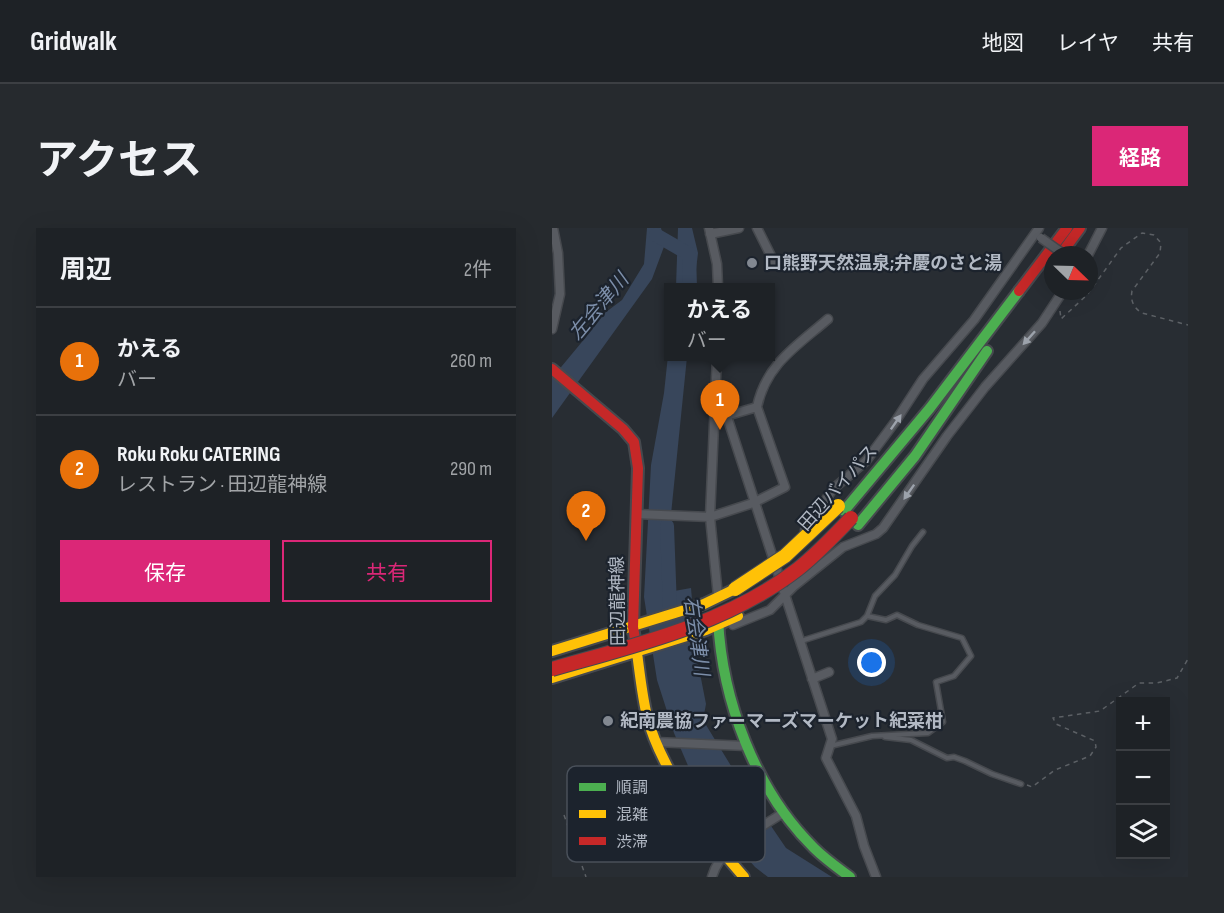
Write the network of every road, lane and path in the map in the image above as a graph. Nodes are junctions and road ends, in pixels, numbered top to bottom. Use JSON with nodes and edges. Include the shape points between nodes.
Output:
{"nodes":[{"id":1,"x":553,"y":228,"type":"edge"},
{"id":2,"x":740,"y":228,"type":"edge"},
{"id":3,"x":757,"y":228,"type":"edge"},
{"id":4,"x":1027,"y":228,"type":"edge"},
{"id":5,"x":1067,"y":228,"type":"edge"},
{"id":6,"x":1080,"y":228,"type":"edge"},
{"id":7,"x":1102,"y":228,"type":"edge"},
{"id":8,"x":710,"y":231,"type":"edge"},
{"id":9,"x":1038,"y":233,"type":"edge"},
{"id":10,"x":1054,"y":246,"type":"edge"},
{"id":11,"x":1067,"y":246,"type":"edge"},
{"id":12,"x":1093,"y":246,"type":"edge"},
{"id":13,"x":775,"y":264,"type":"dead end"},
{"id":14,"x":1044,"y":276,"type":"edge"},
{"id":15,"x":718,"y":283,"type":"edge"},
{"id":16,"x":1058,"y":300,"type":"edge"},
{"id":17,"x":1060,"y":311,"type":"dead end"},
{"id":18,"x":828,"y":320,"type":"dead end"},
{"id":19,"x":1188,"y":325,"type":"edge"},
{"id":20,"x":552,"y":329,"type":"edge"},
{"id":21,"x":717,"y":361,"type":"edge"},
{"id":22,"x":552,"y":369,"type":"edge"},
{"id":23,"x":717,"y":386,"type":"junction"},
{"id":24,"x":757,"y":407,"type":"junction"},
{"id":25,"x":726,"y":416,"type":"junction"},
{"id":26,"x":753,"y":502,"type":"junction"},
{"id":27,"x":640,"y":515,"type":"junction"},
{"id":28,"x":847,"y":515,"type":"junction"},
{"id":29,"x":707,"y":517,"type":"junction"},
{"id":30,"x":923,"y":532,"type":"dead end"},
{"id":31,"x":773,"y":557,"type":"junction"},
{"id":32,"x":718,"y":596,"type":"junction"},
{"id":33,"x":784,"y":597,"type":"junction"},
{"id":34,"x":867,"y":616,"type":"junction"},
{"id":35,"x":637,"y":626,"type":"junction"},
{"id":36,"x":712,"y":628,"type":"junction"},
{"id":37,"x":801,"y":641,"type":"junction"},
{"id":38,"x":552,"y":651,"type":"edge"},
{"id":39,"x":641,"y":651,"type":"junction"},
{"id":40,"x":552,"y":659,"type":"edge"},
{"id":41,"x":1188,"y":659,"type":"edge"},
{"id":42,"x":829,"y":672,"type":"dead end"},
{"id":43,"x":553,"y":675,"type":"edge"},
{"id":44,"x":812,"y":679,"type":"junction"},
{"id":45,"x":872,"y":736,"type":"junction"},
{"id":46,"x":656,"y":742,"type":"junction"},
{"id":47,"x":742,"y":745,"type":"junction"},
{"id":48,"x":830,"y":746,"type":"junction"},
{"id":49,"x":668,"y":766,"type":"edge"},
{"id":50,"x":754,"y":766,"type":"edge"},
{"id":51,"x":1021,"y":784,"type":"joint"},
{"id":52,"x":765,"y":785,"type":"edge"},
{"id":53,"x":782,"y":814,"type":"junction"},
{"id":54,"x":564,"y":815,"type":"dead end"},
{"id":55,"x":567,"y":823,"type":"edge"},
{"id":56,"x":765,"y":826,"type":"edge"},
{"id":57,"x":581,"y":862,"type":"edge"},
{"id":58,"x":718,"y":862,"type":"edge"},
{"id":59,"x":732,"y":862,"type":"edge"},
{"id":60,"x":586,"y":877,"type":"edge"},
{"id":61,"x":712,"y":877,"type":"edge"},
{"id":62,"x":744,"y":877,"type":"edge"},
{"id":63,"x":850,"y":877,"type":"edge"},
{"id":64,"x":876,"y":877,"type":"edge"}],
"edges":[{"from":1,"to":20,"type":"street","via":[[560,294]]},
{"from":2,"to":8,"type":"street"},
{"from":3,"to":13,"type":"street"},
{"from":4,"to":9,"type":"street"},
{"from":5,"to":28,"type":"main road","name":"田辺バイパス"},
{"from":6,"to":11,"type":"main road"},
{"from":7,"to":12,"type":"street"},
{"from":8,"to":15,"type":"street"},
{"from":9,"to":10,"type":"street","bridge":true},
{"from":31,"to":9,"type":"street","one_way":true,"via":[[804,532],[833,489],[866,461],[924,379],[974,320]]},
{"from":14,"to":28,"type":"main road","via":[[915,456]]},
{"from":16,"to":33,"type":"street","one_way":true,"via":[[947,436],[883,528],[843,547]]},
{"from":17,"to":19,"type":"path","via":[[1061,319],[1087,295],[1121,248],[1142,233],[1154,235],[1161,243],[1160,254],[1132,291],[1136,310]]},
{"from":18,"to":24,"type":"street","via":[[797,343],[775,367],[761,390]]},
{"from":21,"to":23,"type":"street"},
{"from":22,"to":27,"type":"main road","name":"田辺龍神線","via":[[634,442]]},
{"from":23,"to":25,"type":"street"},
{"from":23,"to":29,"type":"street"},
{"from":24,"to":25,"type":"street"},
{"from":24,"to":26,"type":"street","via":[[786,491]]},
{"from":25,"to":26,"type":"street"},
{"from":26,"to":29,"type":"street"},
{"from":26,"to":31,"type":"street"},
{"from":27,"to":29,"type":"street"},
{"from":27,"to":35,"type":"main road","name":"田辺龍神線"},
{"from":28,"to":32,"type":"main road","bridge":true,"via":[[735,589]]},
{"from":28,"to":36,"type":"main road","via":[[790,585]]},
{"from":28,"to":40,"type":"main road","name":"田辺バイパス","via":[[786,567],[726,602]]},
{"from":28,"to":43,"type":"main road","name":"田辺バイパス","bridge":true,"via":[[819,551],[792,574],[730,610]]},
{"from":29,"to":32,"type":"street"},
{"from":30,"to":34,"type":"lane","via":[[896,575],[875,596]]},
{"from":31,"to":33,"type":"street"},
{"from":32,"to":35,"type":"main road"},
{"from":32,"to":36,"type":"main road"},
{"from":33,"to":36,"type":"street","via":[[770,610]]},
{"from":33,"to":37,"type":"street"},
{"from":34,"to":37,"type":"lane","via":[[861,622]]},
{"from":34,"to":45,"type":"lane","via":[[886,620],[897,615],[962,638],[971,656],[954,676],[936,682],[943,722],[928,733]]},
{"from":35,"to":38,"type":"main road"},
{"from":35,"to":39,"type":"main road","name":"田辺龍神線"},
{"from":36,"to":39,"type":"main road"},
{"from":36,"to":47,"type":"main road"},
{"from":37,"to":44,"type":"street"},
{"from":39,"to":43,"type":"main road"},
{"from":39,"to":46,"type":"main road","name":"田辺龍神線","via":[[647,717]]},
{"from":41,"to":51,"type":"path","via":[[1177,678],[1139,683],[1100,711],[1053,718],[1056,724],[1095,741],[1096,747],[1090,756],[1056,770],[1032,787]]},
{"from":42,"to":44,"type":"street"},
{"from":44,"to":48,"type":"street","via":[[832,739]]},
{"from":45,"to":48,"type":"lane"},
{"from":45,"to":51,"type":"lane","via":[[911,740],[947,758],[954,757]]},
{"from":46,"to":47,"type":"street"},
{"from":46,"to":49,"type":"main road","name":"田辺龍神線"},
{"from":47,"to":50,"type":"main road"},
{"from":48,"to":64,"type":"street","via":[[826,758],[856,816]]},
{"from":52,"to":53,"type":"main road"},
{"from":53,"to":56,"type":"street"},
{"from":53,"to":63,"type":"main road"},
{"from":54,"to":55,"type":"path"},
{"from":57,"to":60,"type":"path"},
{"from":58,"to":61,"type":"street"},
{"from":59,"to":62,"type":"main road","name":"田辺龍神線"}]}
